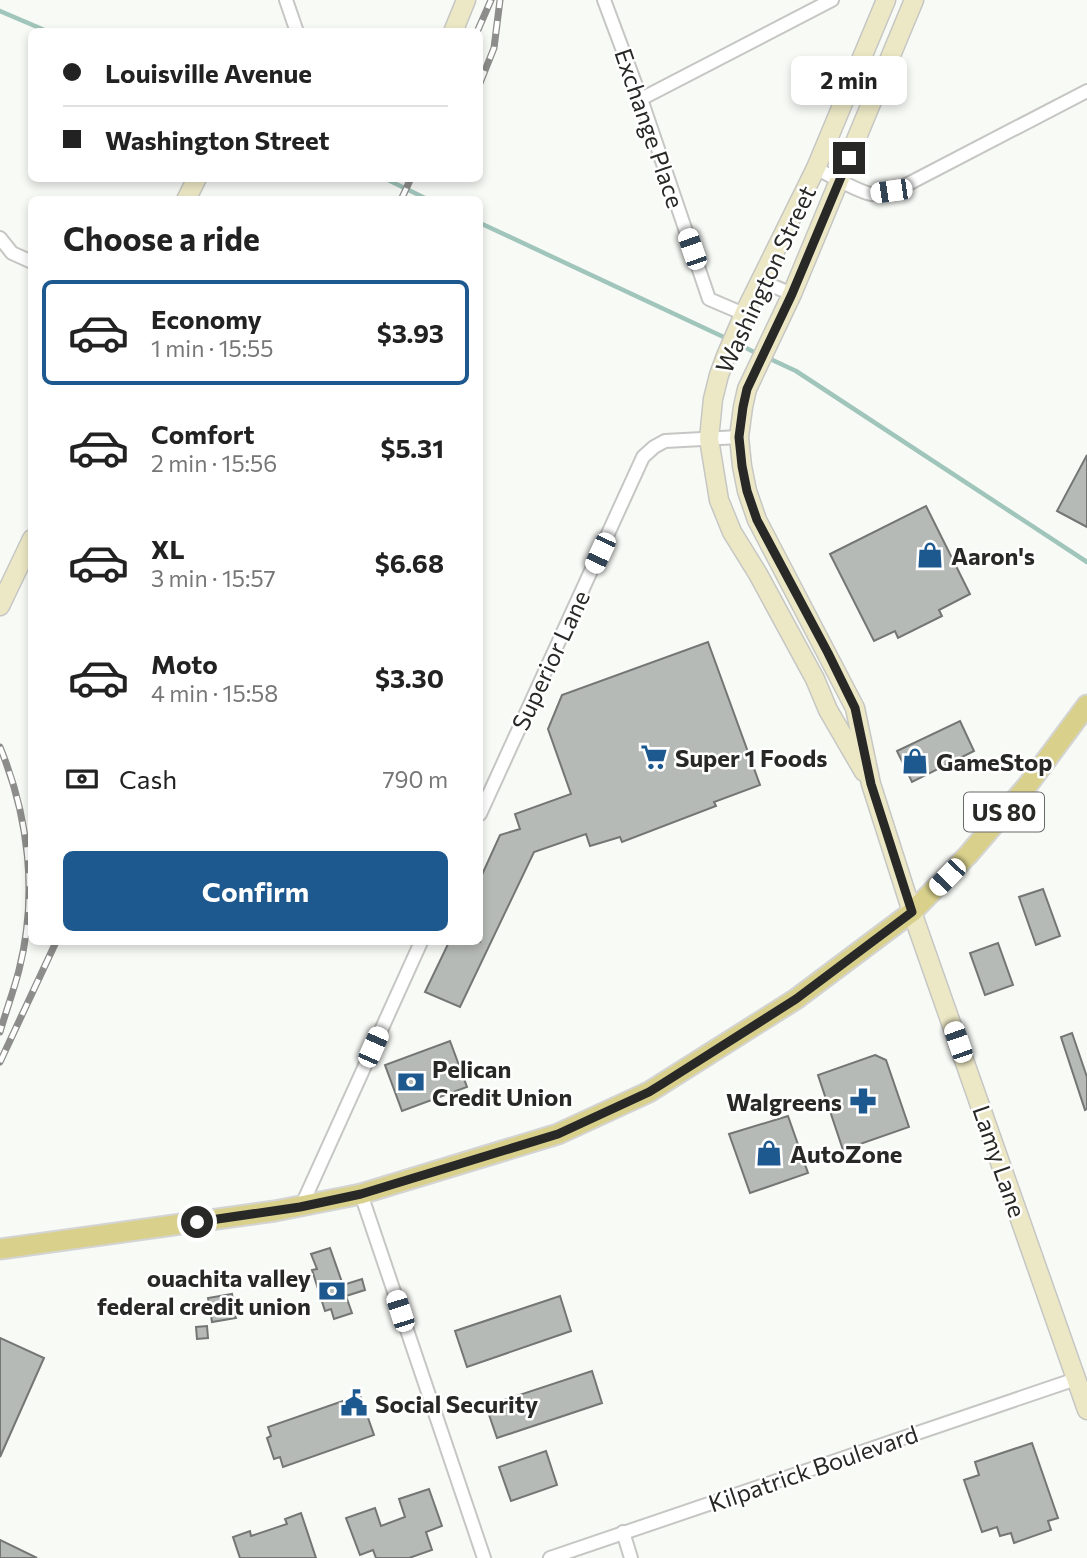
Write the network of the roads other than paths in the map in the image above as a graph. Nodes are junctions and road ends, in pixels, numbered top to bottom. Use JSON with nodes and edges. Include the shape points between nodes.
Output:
{"nodes":[{"id":1,"x":286,"y":0,"type":"edge"},
{"id":2,"x":466,"y":0,"type":"edge"},
{"id":3,"x":604,"y":0,"type":"edge"},
{"id":4,"x":832,"y":0,"type":"edge"},
{"id":5,"x":914,"y":0,"type":"edge"},
{"id":6,"x":883,"y":7,"type":"edge"},
{"id":7,"x":904,"y":24,"type":"junction"},
{"id":8,"x":296,"y":28,"type":"edge"},
{"id":9,"x":455,"y":28,"type":"edge"},
{"id":10,"x":1087,"y":91,"type":"edge"},
{"id":11,"x":641,"y":99,"type":"junction"},
{"id":12,"x":816,"y":168,"type":"junction"},
{"id":13,"x":840,"y":181,"type":"junction"},
{"id":14,"x":0,"y":238,"type":"edge"},
{"id":15,"x":28,"y":260,"type":"edge"},
{"id":16,"x":761,"y":281,"type":"junction"},
{"id":17,"x":792,"y":294,"type":"junction"},
{"id":18,"x":743,"y":319,"type":"junction"},
{"id":19,"x":739,"y":437,"type":"junction"},
{"id":20,"x":709,"y":439,"type":"junction"},
{"id":21,"x":28,"y":547,"type":"edge"},
{"id":22,"x":779,"y":561,"type":"junction"},
{"id":23,"x":758,"y":574,"type":"junction"},
{"id":24,"x":0,"y":606,"type":"edge"},
{"id":25,"x":1087,"y":705,"type":"edge"},
{"id":26,"x":871,"y":784,"type":"junction"},
{"id":27,"x":483,"y":807,"type":"edge"},
{"id":28,"x":912,"y":912,"type":"junction"},
{"id":29,"x":420,"y":945,"type":"edge"},
{"id":30,"x":361,"y":1194,"type":"junction"},
{"id":31,"x":300,"y":1207,"type":"junction"},
{"id":32,"x":0,"y":1249,"type":"edge"},
{"id":33,"x":1076,"y":1379,"type":"junction"},
{"id":34,"x":1087,"y":1410,"type":"edge"},
{"id":35,"x":623,"y":1532,"type":"junction"},
{"id":36,"x":484,"y":1558,"type":"edge"},
{"id":37,"x":550,"y":1558,"type":"edge"},
{"id":38,"x":631,"y":1558,"type":"edge"}],
"edges":[{"from":1,"to":8,"type":"street"},
{"from":2,"to":9,"type":"street"},
{"from":3,"to":11,"type":"street","name":"Exchange Place"},
{"from":4,"to":11,"type":"street"},
{"from":5,"to":7,"type":"street","name":"Washington Street"},
{"from":6,"to":7,"type":"street"},
{"from":6,"to":12,"type":"street","name":"Washington Street"},
{"from":7,"to":13,"type":"street","name":"Washington Street"},
{"from":10,"to":13,"type":"street","via":[[891,191],[872,194]]},
{"from":11,"to":18,"type":"street","name":"Exchange Place","via":[[709,299]]},
{"from":12,"to":13,"type":"street"},
{"from":12,"to":16,"type":"street","name":"Washington Street"},
{"from":13,"to":17,"type":"street","name":"Washington Street"},
{"from":14,"to":15,"type":"street","via":[[12,253]]},
{"from":16,"to":17,"type":"street"},
{"from":16,"to":18,"type":"street","name":"Washington Street"},
{"from":17,"to":19,"type":"street","name":"Washington Street","via":[[754,373]]},
{"from":18,"to":20,"type":"street","name":"Washington Street","via":[[719,375]]},
{"from":19,"to":20,"type":"street","name":"Superior Lane"},
{"from":19,"to":22,"type":"street","name":"Washington Street","via":[[747,491]]},
{"from":20,"to":23,"type":"street","name":"Washington Street","via":[[719,499],[732,532]]},
{"from":20,"to":27,"type":"street","name":"Superior Lane","via":[[666,440],[643,457]]},
{"from":21,"to":24,"type":"street"},
{"from":22,"to":23,"type":"street"},
{"from":22,"to":26,"type":"street","name":"Washington Street","via":[[855,708]]},
{"from":23,"to":26,"type":"street","name":"Washington Street"},
{"from":25,"to":28,"type":"main road","number":"US 80","via":[[1027,786]]},
{"from":26,"to":28,"type":"street","name":"Washington Street"},
{"from":28,"to":30,"type":"main road","number":"US 80","via":[[796,999],[649,1092],[558,1134]]},
{"from":28,"to":33,"type":"street","name":"Lamy Lane"},
{"from":29,"to":31,"type":"street"},
{"from":30,"to":31,"type":"main road","number":"US 80"},
{"from":30,"to":36,"type":"street"},
{"from":31,"to":32,"type":"main road","number":"US 80"},
{"from":33,"to":34,"type":"street","name":"Lamy Lane"},
{"from":33,"to":35,"type":"street","name":"Kilpatrick Boulevard"},
{"from":35,"to":37,"type":"street","name":"Kilpatrick Boulevard"},
{"from":35,"to":38,"type":"street"}]}
